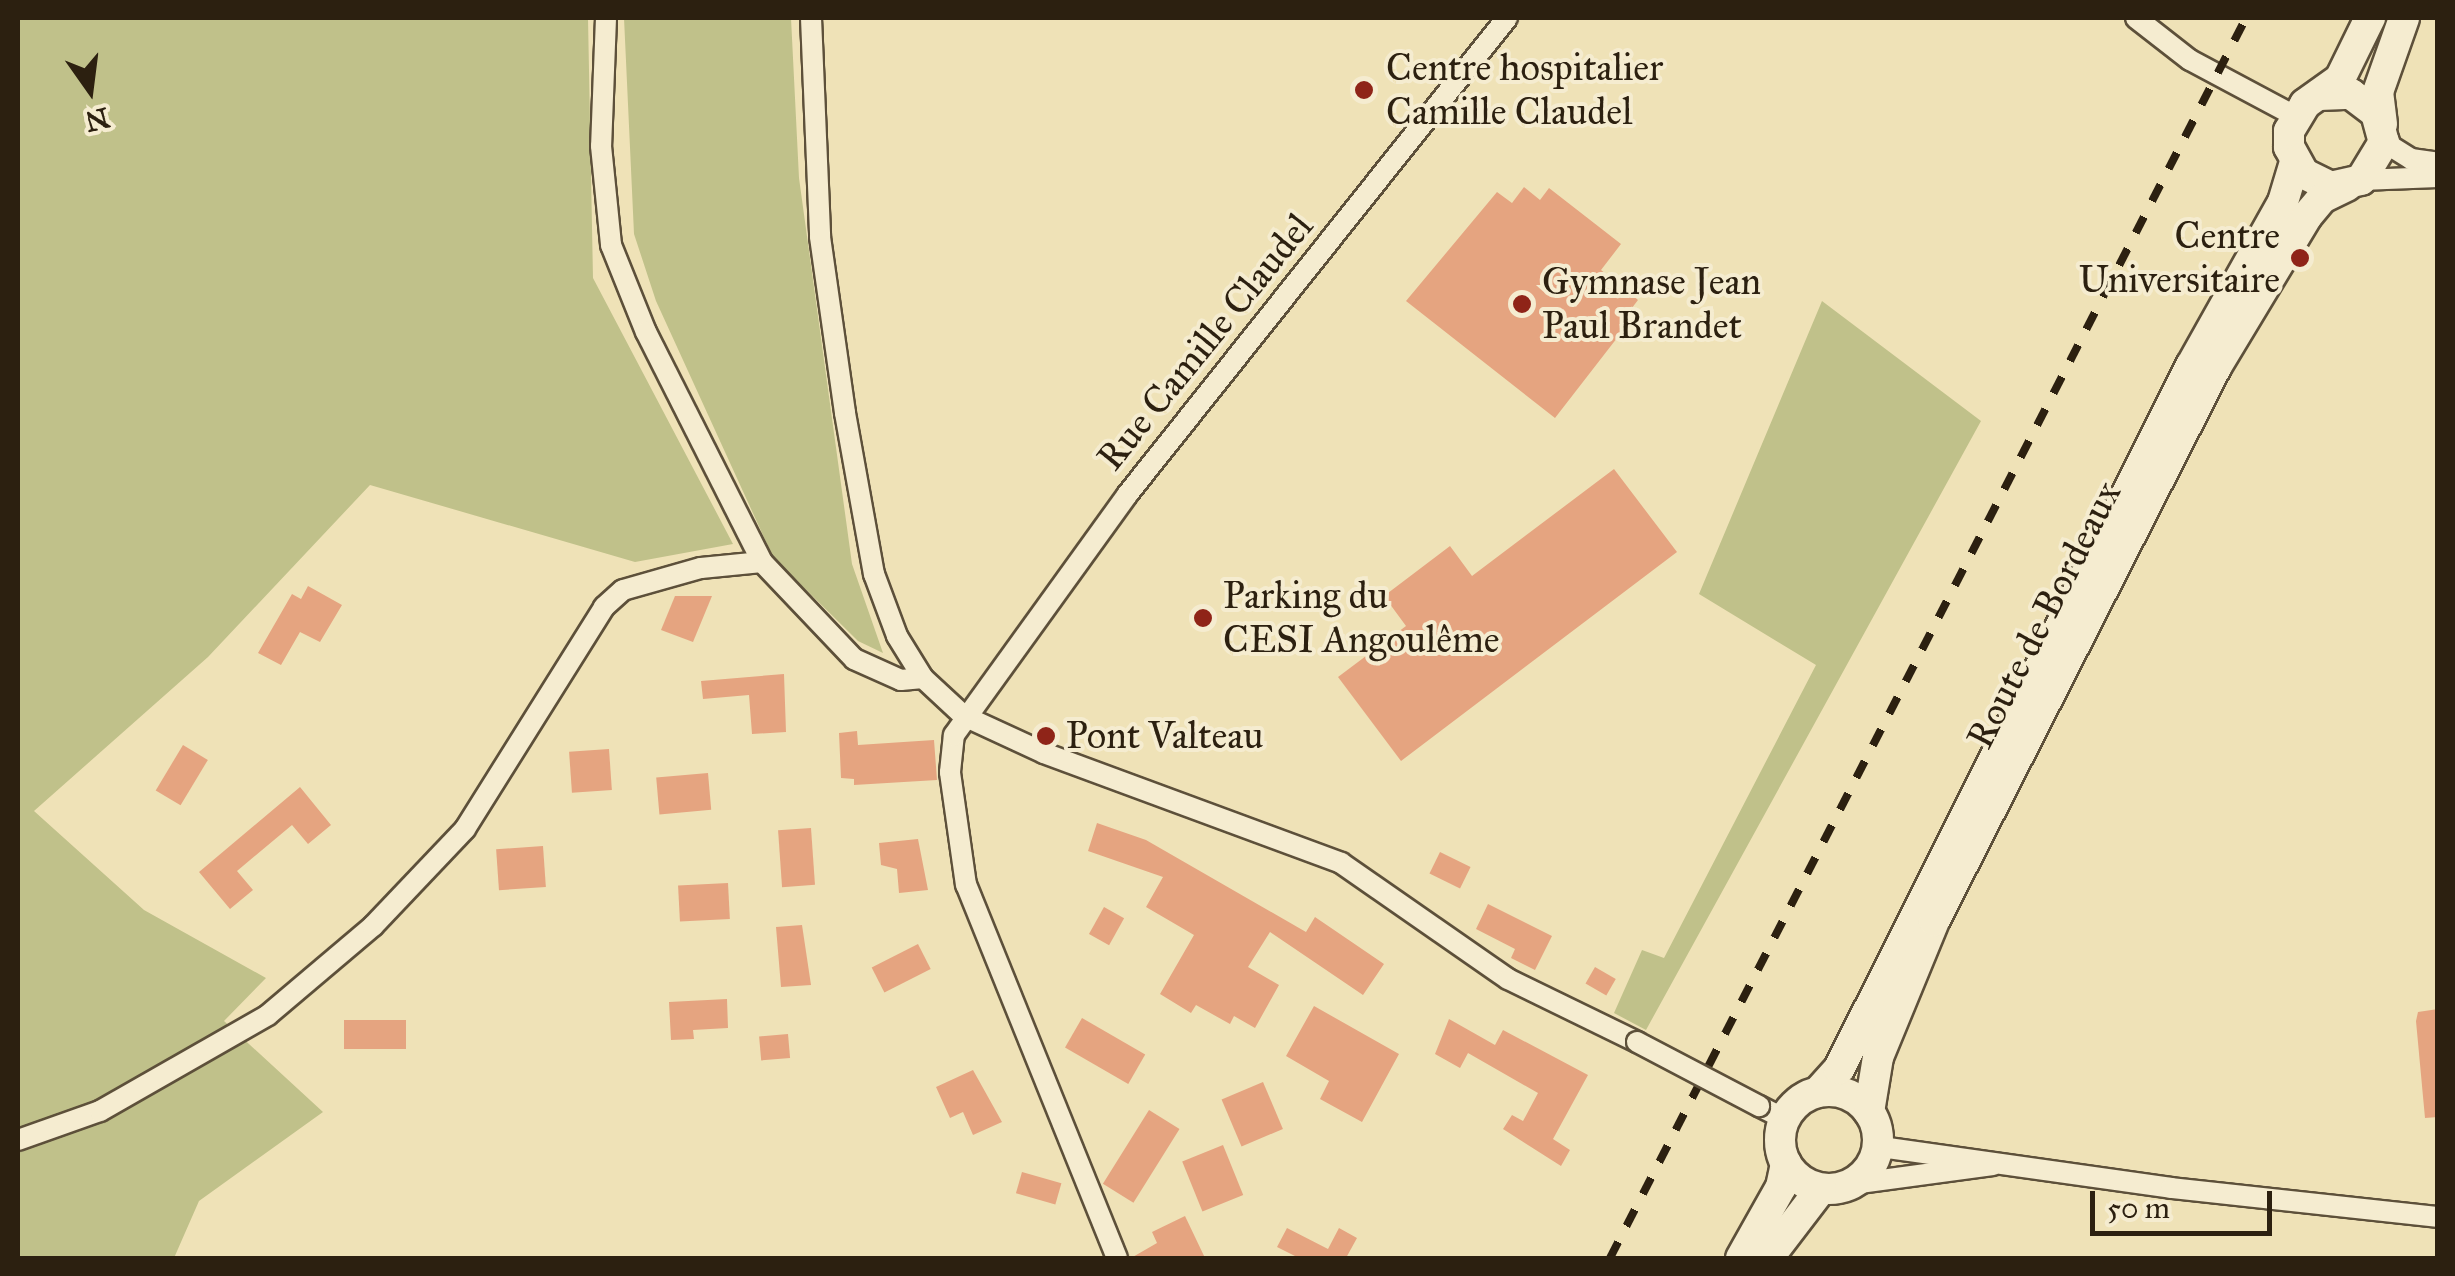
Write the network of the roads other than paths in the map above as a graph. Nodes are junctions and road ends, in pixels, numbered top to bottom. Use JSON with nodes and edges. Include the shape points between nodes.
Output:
{"nodes":[{"id":1,"x":606,"y":18,"type":"edge"},
{"id":2,"x":811,"y":18,"type":"edge"},
{"id":3,"x":1507,"y":18,"type":"edge"},
{"id":4,"x":2136,"y":18,"type":"edge"},
{"id":5,"x":2370,"y":18,"type":"edge"},
{"id":6,"x":2404,"y":18,"type":"edge"},
{"id":7,"x":2319,"y":95,"type":"junction"},
{"id":8,"x":2295,"y":116,"type":"junction"},
{"id":9,"x":2383,"y":135,"type":"junction"},
{"id":10,"x":2295,"y":162,"type":"junction"},
{"id":11,"x":2438,"y":164,"type":"edge"},
{"id":12,"x":2438,"y":177,"type":"edge"},
{"id":13,"x":2354,"y":183,"type":"junction"},
{"id":14,"x":762,"y":562,"type":"junction"},
{"id":15,"x":923,"y":678,"type":"junction"},
{"id":16,"x":964,"y":716,"type":"junction"},
{"id":17,"x":1818,"y":1092,"type":"junction"},
{"id":18,"x":1772,"y":1112,"type":"junction"},
{"id":19,"x":1874,"y":1127,"type":"junction"},
{"id":20,"x":18,"y":1140,"type":"edge"},
{"id":21,"x":1786,"y":1164,"type":"junction"},
{"id":22,"x":2001,"y":1164,"type":"junction"},
{"id":23,"x":1852,"y":1184,"type":"junction"},
{"id":24,"x":1821,"y":1189,"type":"junction"},
{"id":25,"x":2438,"y":1217,"type":"edge"},
{"id":26,"x":1117,"y":1258,"type":"edge"},
{"id":27,"x":1741,"y":1258,"type":"edge"},
{"id":28,"x":1768,"y":1258,"type":"edge"}],
"edges":[{"from":1,"to":14,"type":"street","via":[[601,146],[611,245],[646,332]]},
{"from":2,"to":15,"type":"street","via":[[820,237],[845,414],[874,574],[897,636]]},
{"from":3,"to":16,"type":"street","name":"Rue Camille Claudel","via":[[1127,494]]},
{"from":4,"to":8,"type":"street","via":[[2190,60]]},
{"from":5,"to":7,"type":"main road","via":[[2350,65]]},
{"from":6,"to":9,"type":"main road","via":[[2378,92]]},
{"from":7,"to":8,"type":"main road"},
{"from":7,"to":9,"type":"main road","via":[[2351,94],[2365,102]]},
{"from":8,"to":10,"type":"main road"},
{"from":9,"to":11,"type":"street","via":[[2411,159]]},
{"from":9,"to":13,"type":"main road"},
{"from":10,"to":13,"type":"main road","via":[[2317,183]]},
{"from":10,"to":17,"type":"main road","name":"Route de Bordeaux","via":[[2284,202],[2191,366],[1839,1069]]},
{"from":12,"to":13,"type":"street"},
{"from":13,"to":19,"type":"main road","name":"Route de Bordeaux","via":[[2322,198],[2307,216],[2164,468],[1934,921],[1878,1057]]},
{"from":14,"to":15,"type":"street","via":[[854,659],[901,680]]},
{"from":14,"to":20,"type":"street","via":[[702,568],[623,590],[604,606],[464,829],[373,926],[268,1014],[100,1111]]},
{"from":15,"to":16,"type":"street"},
{"from":16,"to":18,"type":"street","bridge":true,"via":[[1342,863],[1508,979]]},
{"from":16,"to":26,"type":"street","via":[[950,772],[966,885]]},
{"from":17,"to":18,"type":"main road"},
{"from":17,"to":19,"type":"main road","via":[[1846,1094]]},
{"from":18,"to":21,"type":"main road"},
{"from":19,"to":22,"type":"street","via":[[1888,1148]]},
{"from":19,"to":23,"type":"main road","via":[[1871,1166]]},
{"from":21,"to":24,"type":"main road"},
{"from":21,"to":27,"type":"main road","via":[[1781,1187]]},
{"from":22,"to":23,"type":"street"},
{"from":22,"to":25,"type":"street"},
{"from":23,"to":24,"type":"main road"},
{"from":24,"to":28,"type":"main road"}]}
